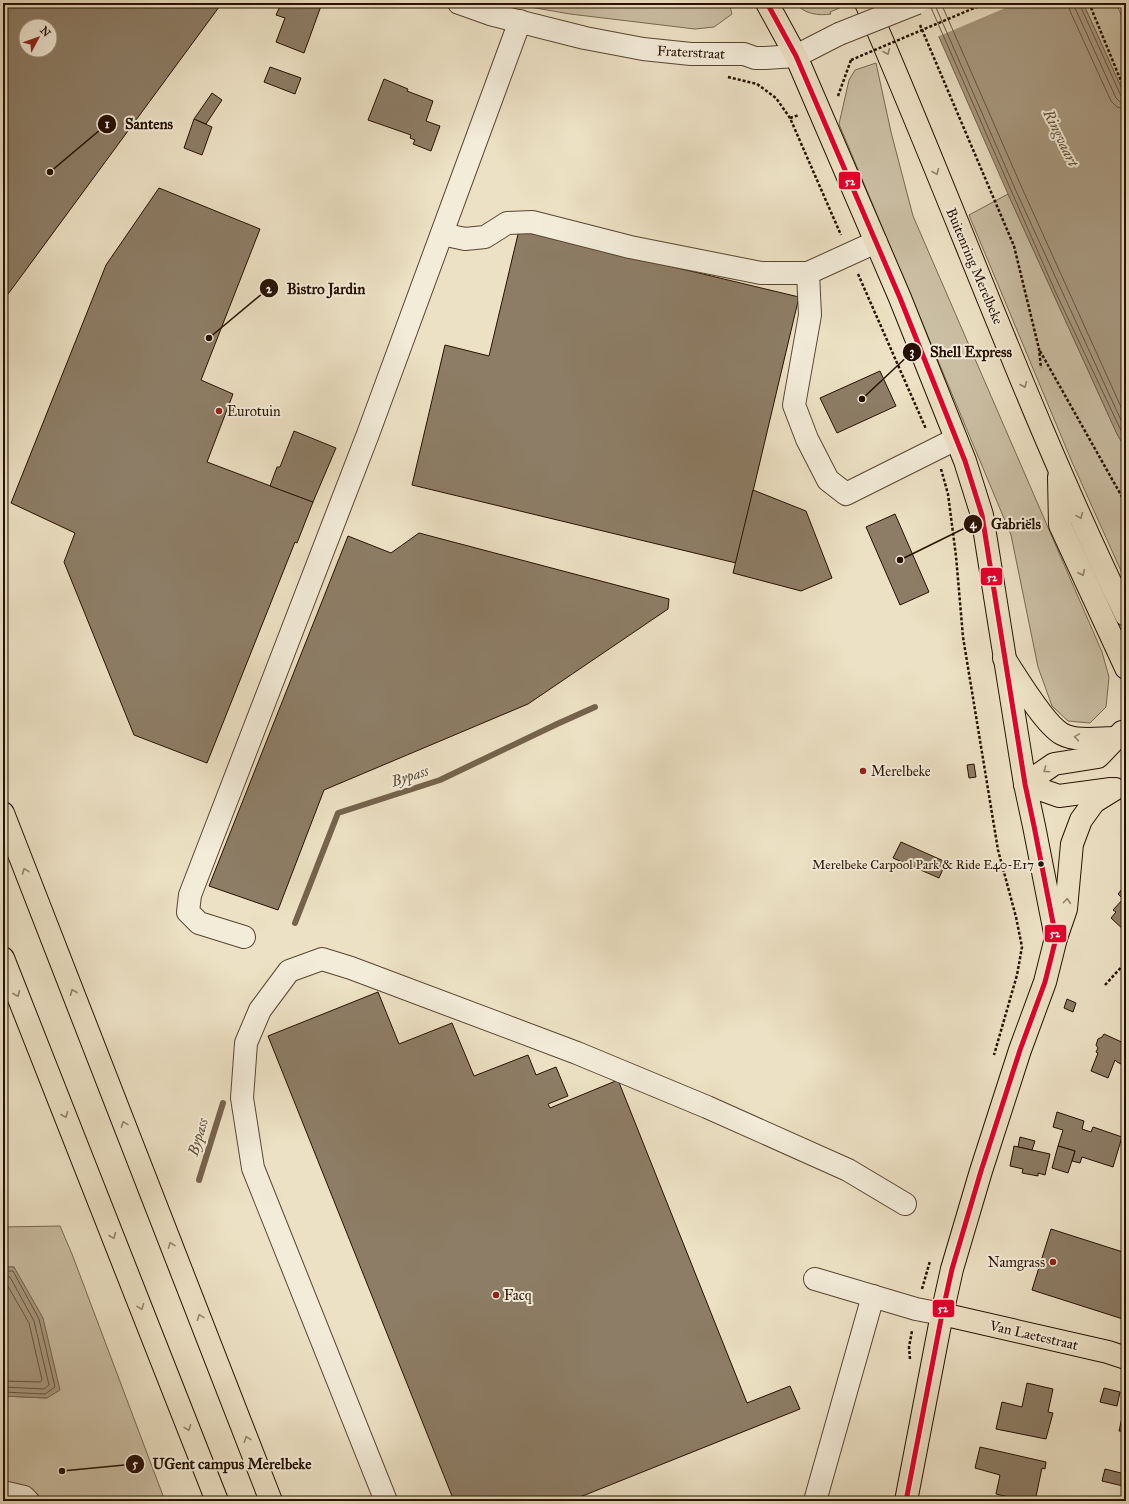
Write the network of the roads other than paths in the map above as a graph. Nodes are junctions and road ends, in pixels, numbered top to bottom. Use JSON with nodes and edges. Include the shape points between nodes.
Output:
{"nodes":[{"id":1,"x":458,"y":3,"type":"edge"},
{"id":2,"x":767,"y":3,"type":"edge"},
{"id":3,"x":866,"y":3,"type":"edge"},
{"id":4,"x":918,"y":13,"type":"edge"},
{"id":5,"x":520,"y":21,"type":"junction"},
{"id":6,"x":796,"y":56,"type":"junction"},
{"id":7,"x":442,"y":234,"type":"junction"},
{"id":8,"x":876,"y":242,"type":"junction"},
{"id":9,"x":808,"y":273,"type":"junction"},
{"id":10,"x":956,"y":439,"type":"junction"},
{"id":11,"x":1058,"y":468,"type":"junction"},
{"id":12,"x":1126,"y":615,"type":"edge"},
{"id":13,"x":1004,"y":658,"type":"junction"},
{"id":14,"x":1126,"y":668,"type":"edge"},
{"id":15,"x":1121,"y":733,"type":"edge"},
{"id":16,"x":1025,"y":784,"type":"junction"},
{"id":17,"x":1120,"y":788,"type":"edge"},
{"id":18,"x":3,"y":813,"type":"edge"},
{"id":19,"x":244,"y":937,"type":"dead end"},
{"id":20,"x":1056,"y":938,"type":"junction"},
{"id":21,"x":3,"y":958,"type":"edge"},
{"id":22,"x":905,"y":1204,"type":"dead end"},
{"id":23,"x":815,"y":1279,"type":"dead end"},
{"id":24,"x":873,"y":1296,"type":"junction"},
{"id":25,"x":942,"y":1314,"type":"junction"},
{"id":26,"x":1126,"y":1358,"type":"edge"},
{"id":27,"x":3,"y":1492,"type":"edge"},
{"id":28,"x":28,"y":1501,"type":"edge"},
{"id":29,"x":217,"y":1501,"type":"edge"},
{"id":30,"x":271,"y":1501,"type":"edge"},
{"id":31,"x":386,"y":1501,"type":"edge"},
{"id":32,"x":815,"y":1501,"type":"edge"},
{"id":33,"x":906,"y":1501,"type":"edge"}],
"edges":[{"from":1,"to":5,"type":"street","name":"Fraterstraat"},
{"from":2,"to":6,"type":"main road"},
{"from":3,"to":11,"type":"main road","name":"Buitenring Merelbeke","one_way":true},
{"from":4,"to":6,"type":"street","name":"Fraterstraat","bridge":true,"via":[[839,34]]},
{"from":5,"to":6,"type":"street","name":"Fraterstraat","via":[[585,38],[643,49],[691,54],[744,54],[755,58]]},
{"from":5,"to":7,"type":"street"},
{"from":6,"to":8,"type":"main road"},
{"from":7,"to":9,"type":"street","via":[[465,239],[485,237],[507,223],[532,222],[630,247],[761,273]]},
{"from":7,"to":19,"type":"street","via":[[368,434],[190,895],[188,912],[199,923]]},
{"from":8,"to":9,"type":"street"},
{"from":8,"to":10,"type":"main road"},
{"from":9,"to":10,"type":"street","via":[[810,315],[794,405],[807,439],[828,480],[846,494]]},
{"from":10,"to":13,"type":"main road","via":[[982,515]]},
{"from":11,"to":12,"type":"main road","name":"Buitenring Merelbeke","one_way":true},
{"from":11,"to":14,"type":"main road","one_way":true,"via":[[1060,525]]},
{"from":15,"to":13,"type":"main road","one_way":true,"via":[[1079,738],[1062,734],[1048,723]]},
{"from":13,"to":16,"type":"main road"},
{"from":15,"to":16,"type":"main road","one_way":true,"via":[[1098,756],[1054,764]]},
{"from":16,"to":17,"type":"main road","via":[[1059,796]]},
{"from":16,"to":20,"type":"main road"},
{"from":20,"to":17,"type":"main road","one_way":true,"via":[[1066,909],[1072,844],[1081,820],[1094,802]]},
{"from":30,"to":18,"type":"main road","one_way":true},
{"from":20,"to":25,"type":"main road","via":[[1045,982],[981,1171],[952,1269]]},
{"from":21,"to":29,"type":"main road","one_way":true},
{"from":22,"to":31,"type":"street","via":[[848,1170],[570,1050],[322,959],[289,971],[260,1010],[246,1043],[242,1098],[253,1168]]},
{"from":23,"to":24,"type":"street"},
{"from":24,"to":25,"type":"street"},
{"from":24,"to":32,"type":"street"},
{"from":25,"to":26,"type":"main road","name":"Van Laetestraat"},
{"from":25,"to":33,"type":"main road"},
{"from":27,"to":28,"type":"street","via":[[24,1497]]}]}
